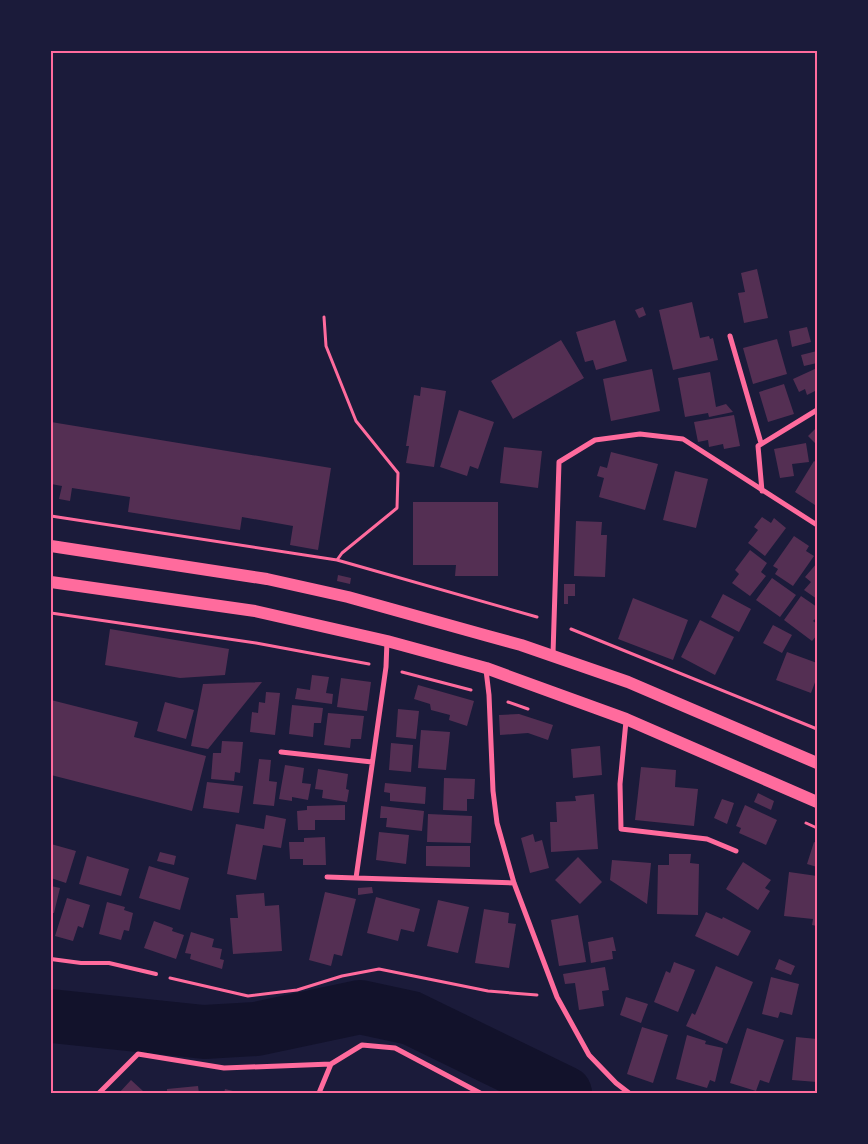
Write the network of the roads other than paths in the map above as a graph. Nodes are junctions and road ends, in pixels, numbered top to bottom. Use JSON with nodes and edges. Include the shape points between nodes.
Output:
{"nodes":[{"id":1,"x":730,"y":336,"type":"dead end"},
{"id":2,"x":817,"y":410,"type":"edge"},
{"id":3,"x":761,"y":443,"type":"junction"},
{"id":4,"x":762,"y":491,"type":"junction"},
{"id":5,"x":817,"y":525,"type":"edge"},
{"id":6,"x":51,"y":546,"type":"edge"},
{"id":7,"x":51,"y":582,"type":"edge"},
{"id":8,"x":387,"y":641,"type":"junction"},
{"id":9,"x":553,"y":657,"type":"junction"},
{"id":10,"x":486,"y":668,"type":"junction"},
{"id":11,"x":626,"y":718,"type":"junction"},
{"id":12,"x":281,"y":752,"type":"dead end"},
{"id":13,"x":372,"y":762,"type":"junction"},
{"id":14,"x":817,"y":763,"type":"edge"},
{"id":15,"x":817,"y":802,"type":"edge"},
{"id":16,"x":736,"y":851,"type":"dead end"},
{"id":17,"x":327,"y":878,"type":"dead end"},
{"id":18,"x":356,"y":878,"type":"junction"},
{"id":19,"x":514,"y":883,"type":"junction"},
{"id":20,"x":51,"y":959,"type":"edge"},
{"id":21,"x":156,"y":974,"type":"road end"},
{"id":22,"x":331,"y":1064,"type":"junction"},
{"id":23,"x":99,"y":1093,"type":"edge"},
{"id":24,"x":319,"y":1093,"type":"edge"},
{"id":25,"x":480,"y":1093,"type":"edge"},
{"id":26,"x":629,"y":1093,"type":"edge"}],
"edges":[{"from":1,"to":3,"type":"street"},
{"from":2,"to":3,"type":"street"},
{"from":3,"to":4,"type":"street","via":[[758,446]]},
{"from":4,"to":5,"type":"street"},
{"from":4,"to":9,"type":"street","via":[[683,439],[640,434],[595,440],[559,462]]},
{"from":6,"to":9,"type":"main road","via":[[267,579],[504,640]]},
{"from":7,"to":8,"type":"main road","via":[[255,611]]},
{"from":8,"to":10,"type":"main road"},
{"from":8,"to":13,"type":"street"},
{"from":9,"to":14,"type":"main road","via":[[628,682]]},
{"from":10,"to":11,"type":"main road"},
{"from":10,"to":19,"type":"street","via":[[497,823]]},
{"from":11,"to":15,"type":"main road"},
{"from":11,"to":16,"type":"street","via":[[620,784],[621,830],[707,839]]},
{"from":12,"to":13,"type":"street"},
{"from":13,"to":18,"type":"street"},
{"from":17,"to":18,"type":"street"},
{"from":18,"to":19,"type":"street"},
{"from":19,"to":26,"type":"street","via":[[557,997],[589,1055]]},
{"from":20,"to":21,"type":"lane","via":[[109,963]]},
{"from":22,"to":23,"type":"street","via":[[224,1068],[138,1054]]},
{"from":22,"to":24,"type":"street"},
{"from":22,"to":25,"type":"street","via":[[362,1045],[395,1048]]}]}
